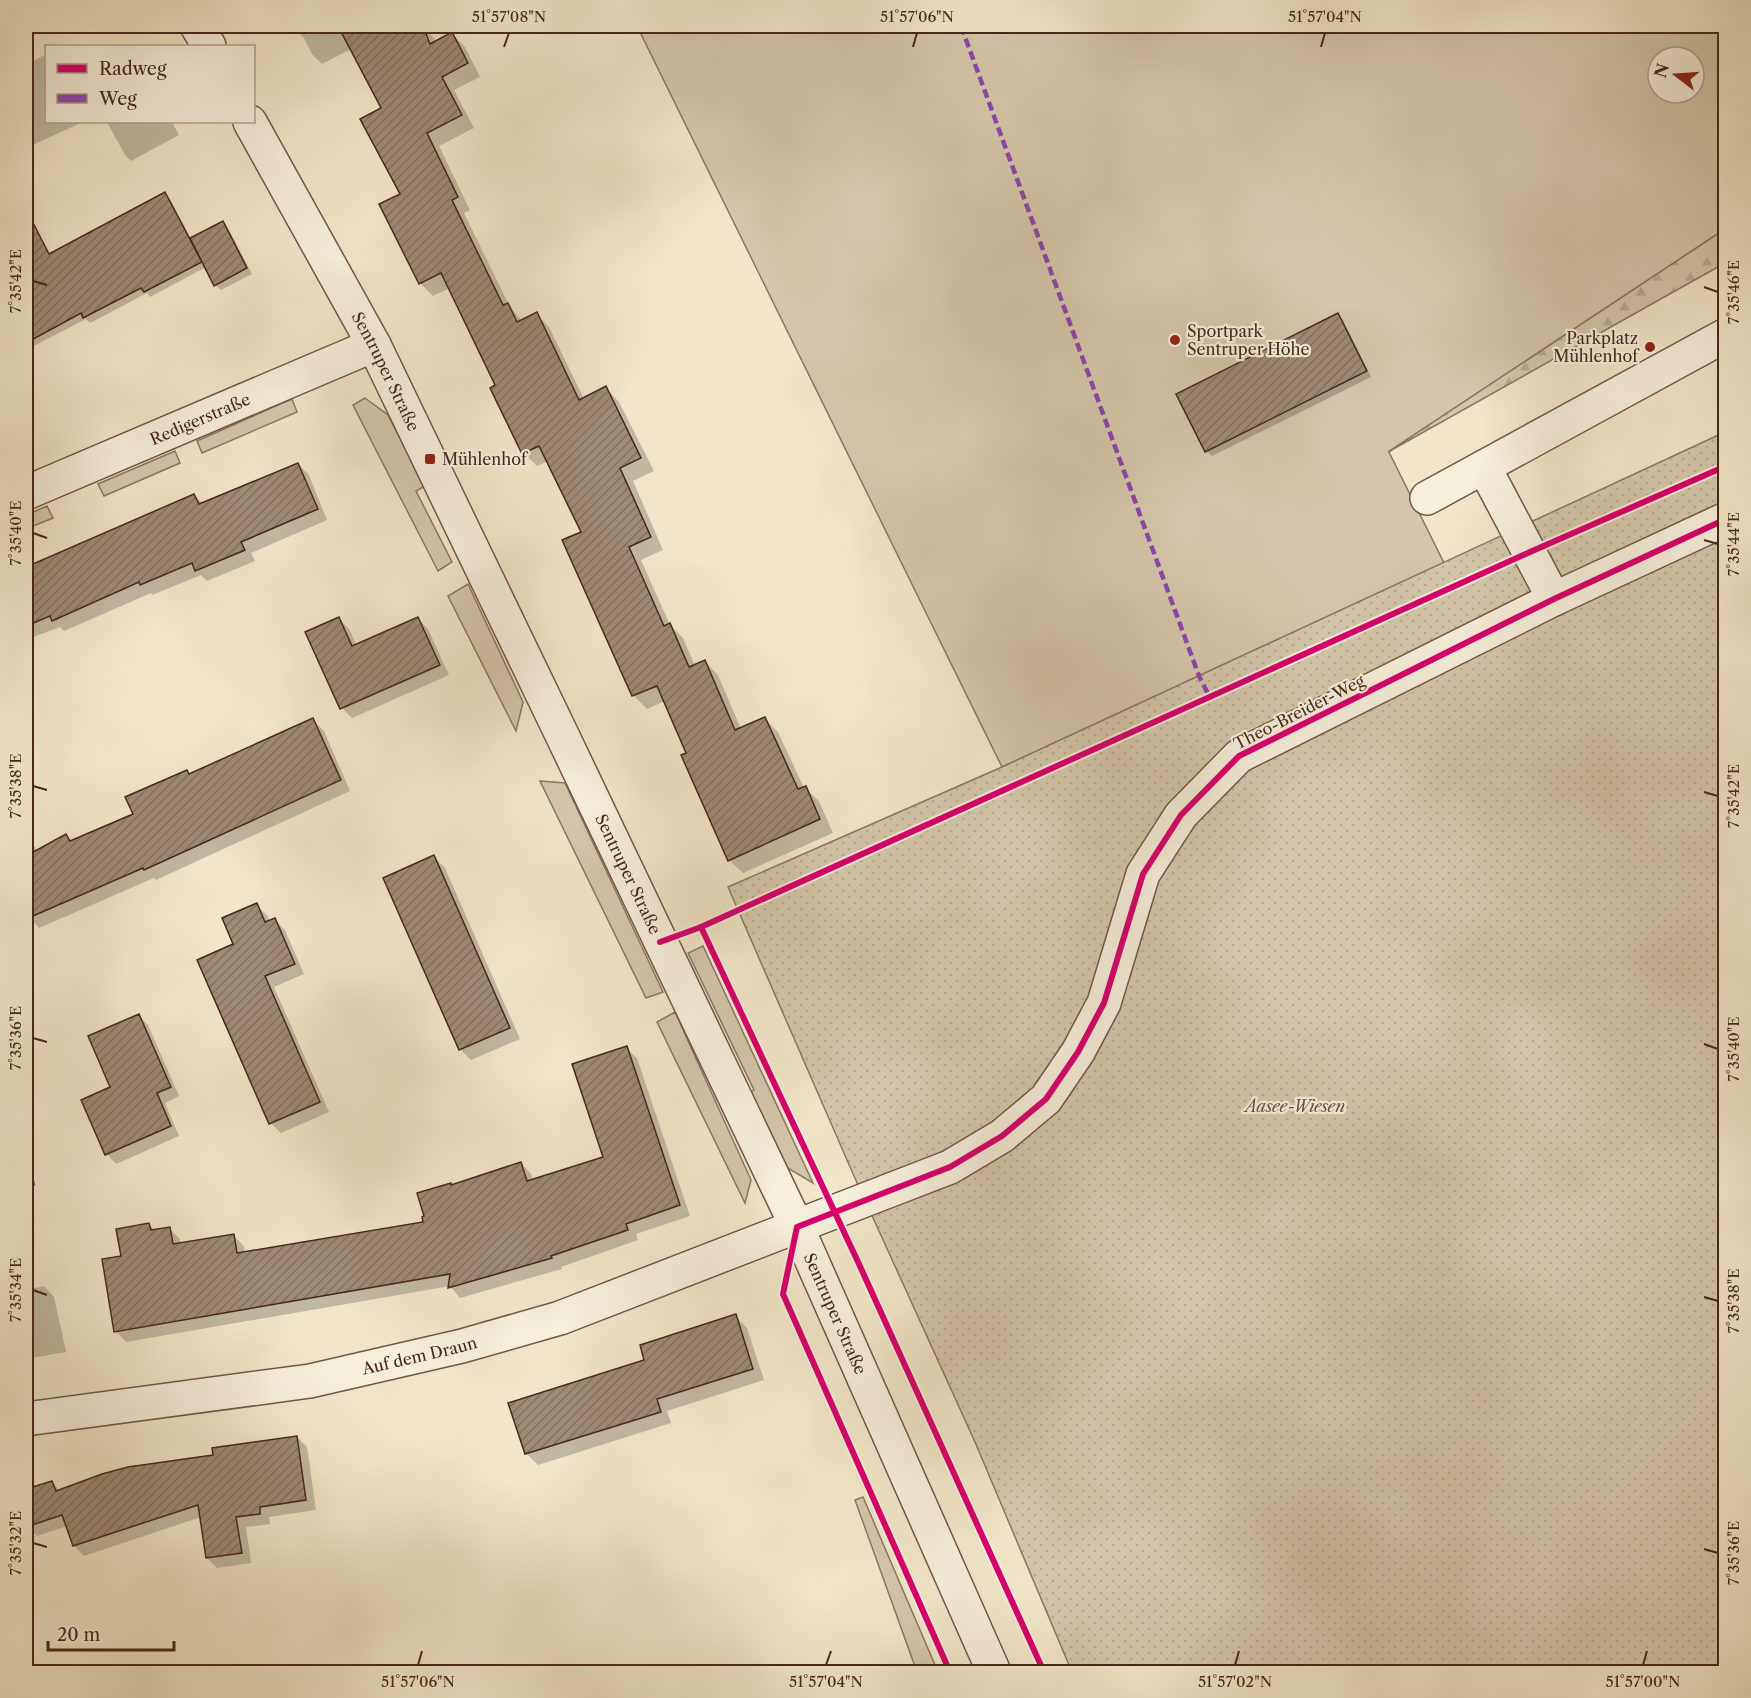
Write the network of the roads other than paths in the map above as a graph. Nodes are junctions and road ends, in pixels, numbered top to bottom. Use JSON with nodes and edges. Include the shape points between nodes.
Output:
{"nodes":[{"id":1,"x":197,"y":26,"type":"edge"},
{"id":2,"x":208,"y":45,"type":"edge"},
{"id":3,"x":251,"y":123,"type":"edge"},
{"id":4,"x":1725,"y":334,"type":"edge"},
{"id":5,"x":374,"y":345,"type":"junction"},
{"id":6,"x":1484,"y":467,"type":"junction"},
{"id":7,"x":26,"y":493,"type":"edge"},
{"id":8,"x":1427,"y":498,"type":"dead end"},
{"id":9,"x":1725,"y":519,"type":"edge"},
{"id":10,"x":1554,"y":599,"type":"junction"},
{"id":11,"x":796,"y":1227,"type":"junction"},
{"id":12,"x":26,"y":1419,"type":"edge"},
{"id":13,"x":994,"y":1672,"type":"edge"}],
"edges":[{"from":1,"to":2,"type":"street"},
{"from":3,"to":5,"type":"street","name":"Sentruper Straße"},
{"from":4,"to":6,"type":"street"},
{"from":5,"to":7,"type":"street","name":"Redigerstraße"},
{"from":5,"to":11,"type":"street","name":"Sentruper Straße"},
{"from":6,"to":8,"type":"street"},
{"from":6,"to":10,"type":"street"},
{"from":9,"to":10,"type":"street","name":"Theo-Breider-Weg"},
{"from":10,"to":11,"type":"street","name":"Theo-Breider-Weg","via":[[1239,756],[1181,815],[1143,874],[1104,1003],[1078,1052],[1046,1099],[1002,1136],[950,1167]]},
{"from":11,"to":12,"type":"street","name":"Auf dem Draun","via":[[560,1318],[393,1364],[310,1382]]},
{"from":11,"to":13,"type":"street","name":"Sentruper Straße"}]}
